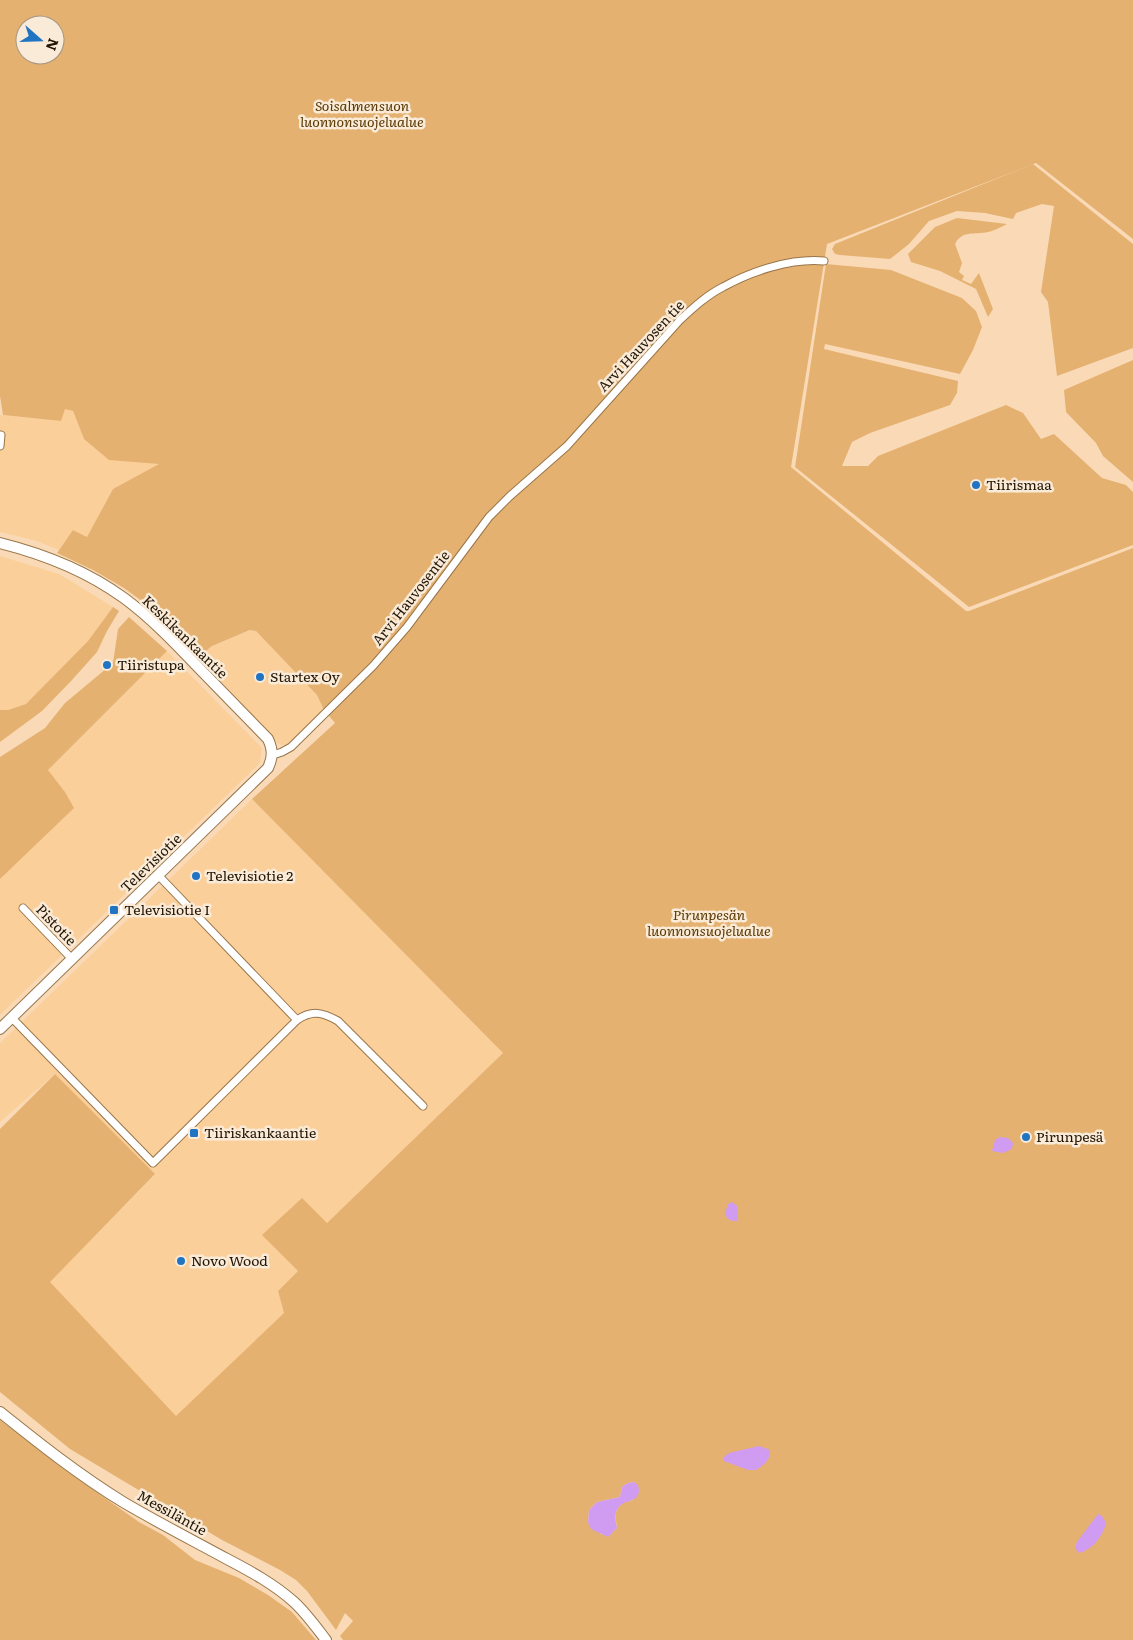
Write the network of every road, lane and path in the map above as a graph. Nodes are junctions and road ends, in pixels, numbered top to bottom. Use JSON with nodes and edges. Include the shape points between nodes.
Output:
{"nodes":[{"id":1,"x":824,"y":261,"type":"dead end"},
{"id":2,"x":1,"y":435,"type":"dead end"},
{"id":3,"x":0,"y":446,"type":"edge"},
{"id":4,"x":563,"y":450,"type":"joint"},
{"id":5,"x":0,"y":543,"type":"edge"},
{"id":6,"x":272,"y":755,"type":"junction"},
{"id":7,"x":158,"y":875,"type":"junction"},
{"id":8,"x":23,"y":908,"type":"dead end"},
{"id":9,"x":72,"y":959,"type":"junction"},
{"id":10,"x":12,"y":1018,"type":"junction"},
{"id":11,"x":298,"y":1020,"type":"junction"},
{"id":12,"x":0,"y":1029,"type":"edge"},
{"id":13,"x":424,"y":1106,"type":"dead end"},
{"id":14,"x":0,"y":1412,"type":"edge"},
{"id":15,"x":326,"y":1640,"type":"edge"}],
"edges":[{"from":1,"to":4,"type":"street","name":"Arvi Hauvosen tie","via":[[783,265],[756,272],[722,287],[698,304]]},
{"from":2,"to":3,"type":"street"},
{"from":4,"to":6,"type":"street","name":"Arvi Hauvosentie","via":[[489,517],[407,628],[373,666],[291,747]]},
{"from":5,"to":6,"type":"street","name":"Keskikankaantie","via":[[28,550],[75,569],[140,610],[268,739]]},
{"from":6,"to":7,"type":"street","name":"Televisiotie","via":[[268,768]]},
{"from":7,"to":9,"type":"street","name":"Televisiotie"},
{"from":7,"to":11,"type":"street"},
{"from":8,"to":9,"type":"street","name":"Pistotie"},
{"from":9,"to":10,"type":"street","name":"Televisiotie"},
{"from":10,"to":11,"type":"street","via":[[153,1162]]},
{"from":10,"to":12,"type":"street","name":"Televisiotie"},
{"from":11,"to":13,"type":"street","via":[[312,1014],[338,1021]]},
{"from":14,"to":15,"type":"street","name":"Messiläntie","via":[[108,1492],[276,1588],[310,1618]]}]}
